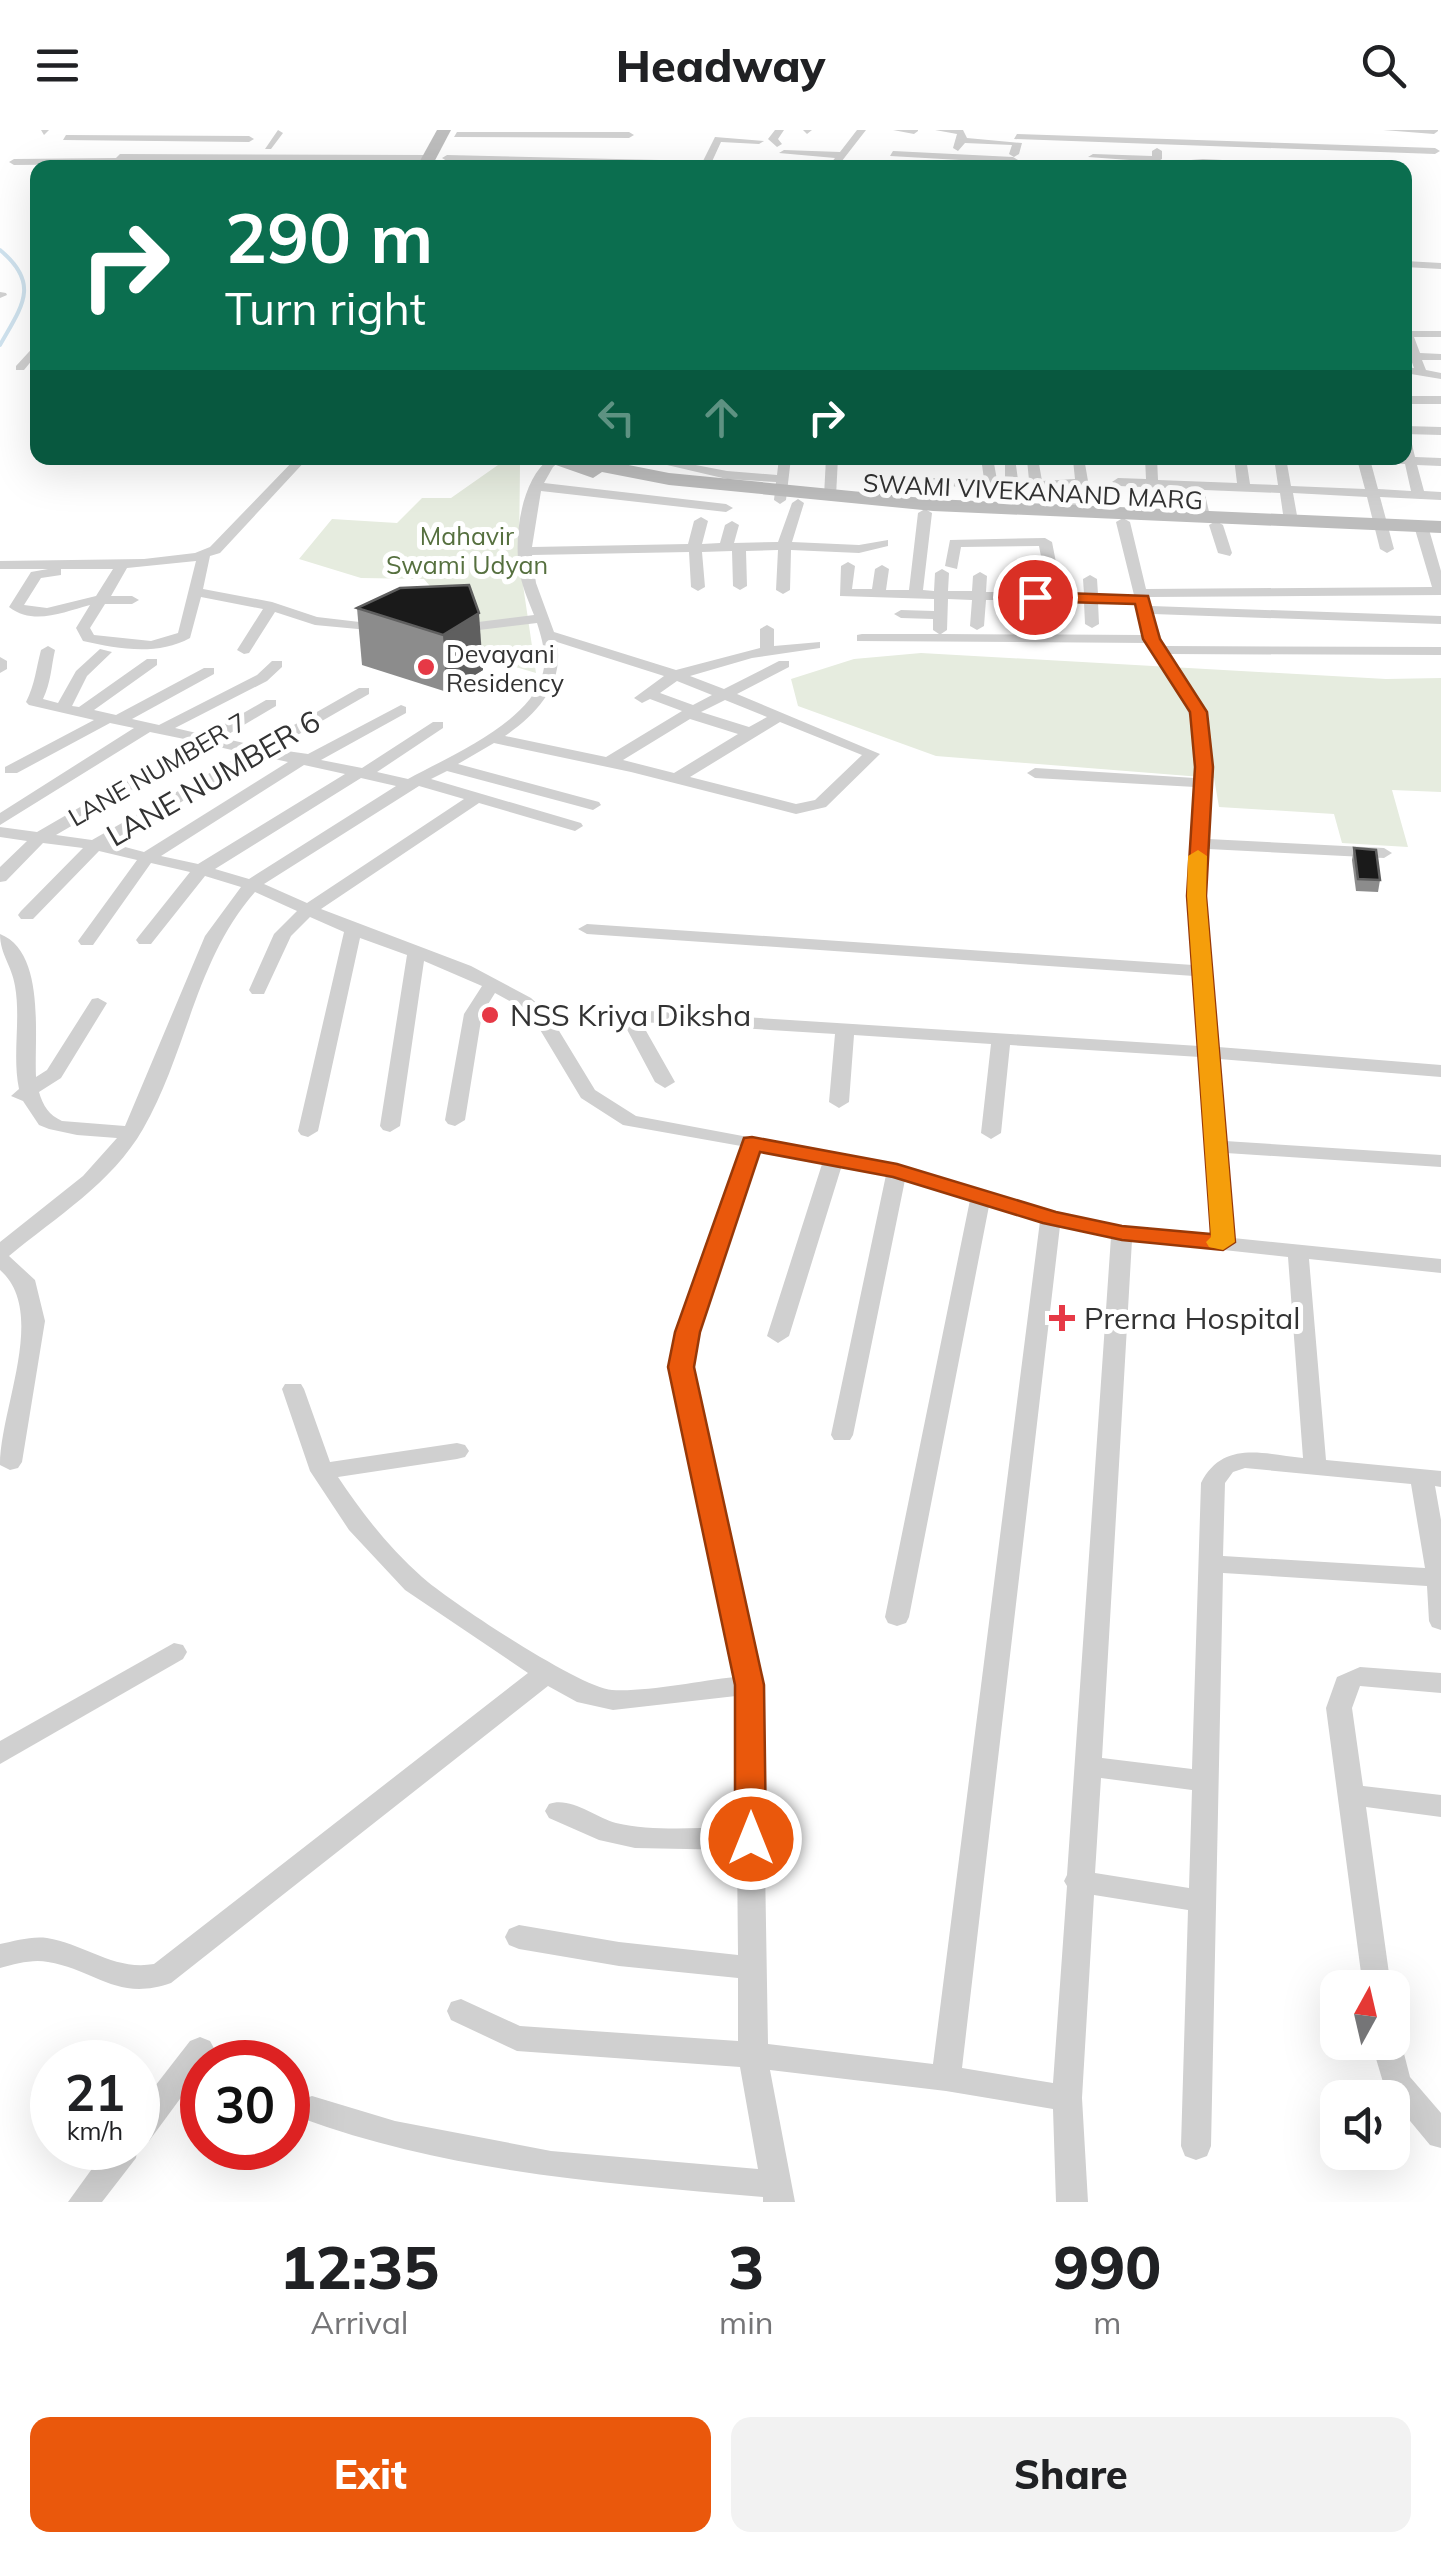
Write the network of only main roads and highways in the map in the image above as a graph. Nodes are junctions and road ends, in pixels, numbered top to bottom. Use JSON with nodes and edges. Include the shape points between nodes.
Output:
{"nodes":[{"id":1,"x":452,"y":132,"type":"edge"},
{"id":2,"x":435,"y":160,"type":"edge"},
{"id":3,"x":577,"y":465,"type":"edge"},
{"id":4,"x":607,"y":465,"type":"edge"},
{"id":5,"x":786,"y":493,"type":"junction"},
{"id":6,"x":1210,"y":521,"type":"junction"},
{"id":7,"x":1343,"y":523,"type":"junction"},
{"id":8,"x":1431,"y":526,"type":"edge"}],
"edges":[{"from":1,"to":2,"type":"main road"},
{"from":3,"to":5,"type":"main road","name":"SWAMI VIVEKANAND MARG","via":[[628,479]]},
{"from":4,"to":5,"type":"main road","name":"SWAMI VIVEKANAND MARG"},
{"from":5,"to":6,"type":"main road","name":"SWAMI VIVEKANAND MARG"},
{"from":5,"to":6,"type":"main road","name":"SWAMI VIVEKANAND MARG","via":[[925,514]]},
{"from":6,"to":7,"type":"main road","name":"SWAMI VIVEKANAND MARG"},
{"from":6,"to":7,"type":"main road","name":"SWAMI VIVEKANAND MARG"},
{"from":7,"to":8,"type":"main road","name":"SWAMI VIVEKANAND MARG"}]}
